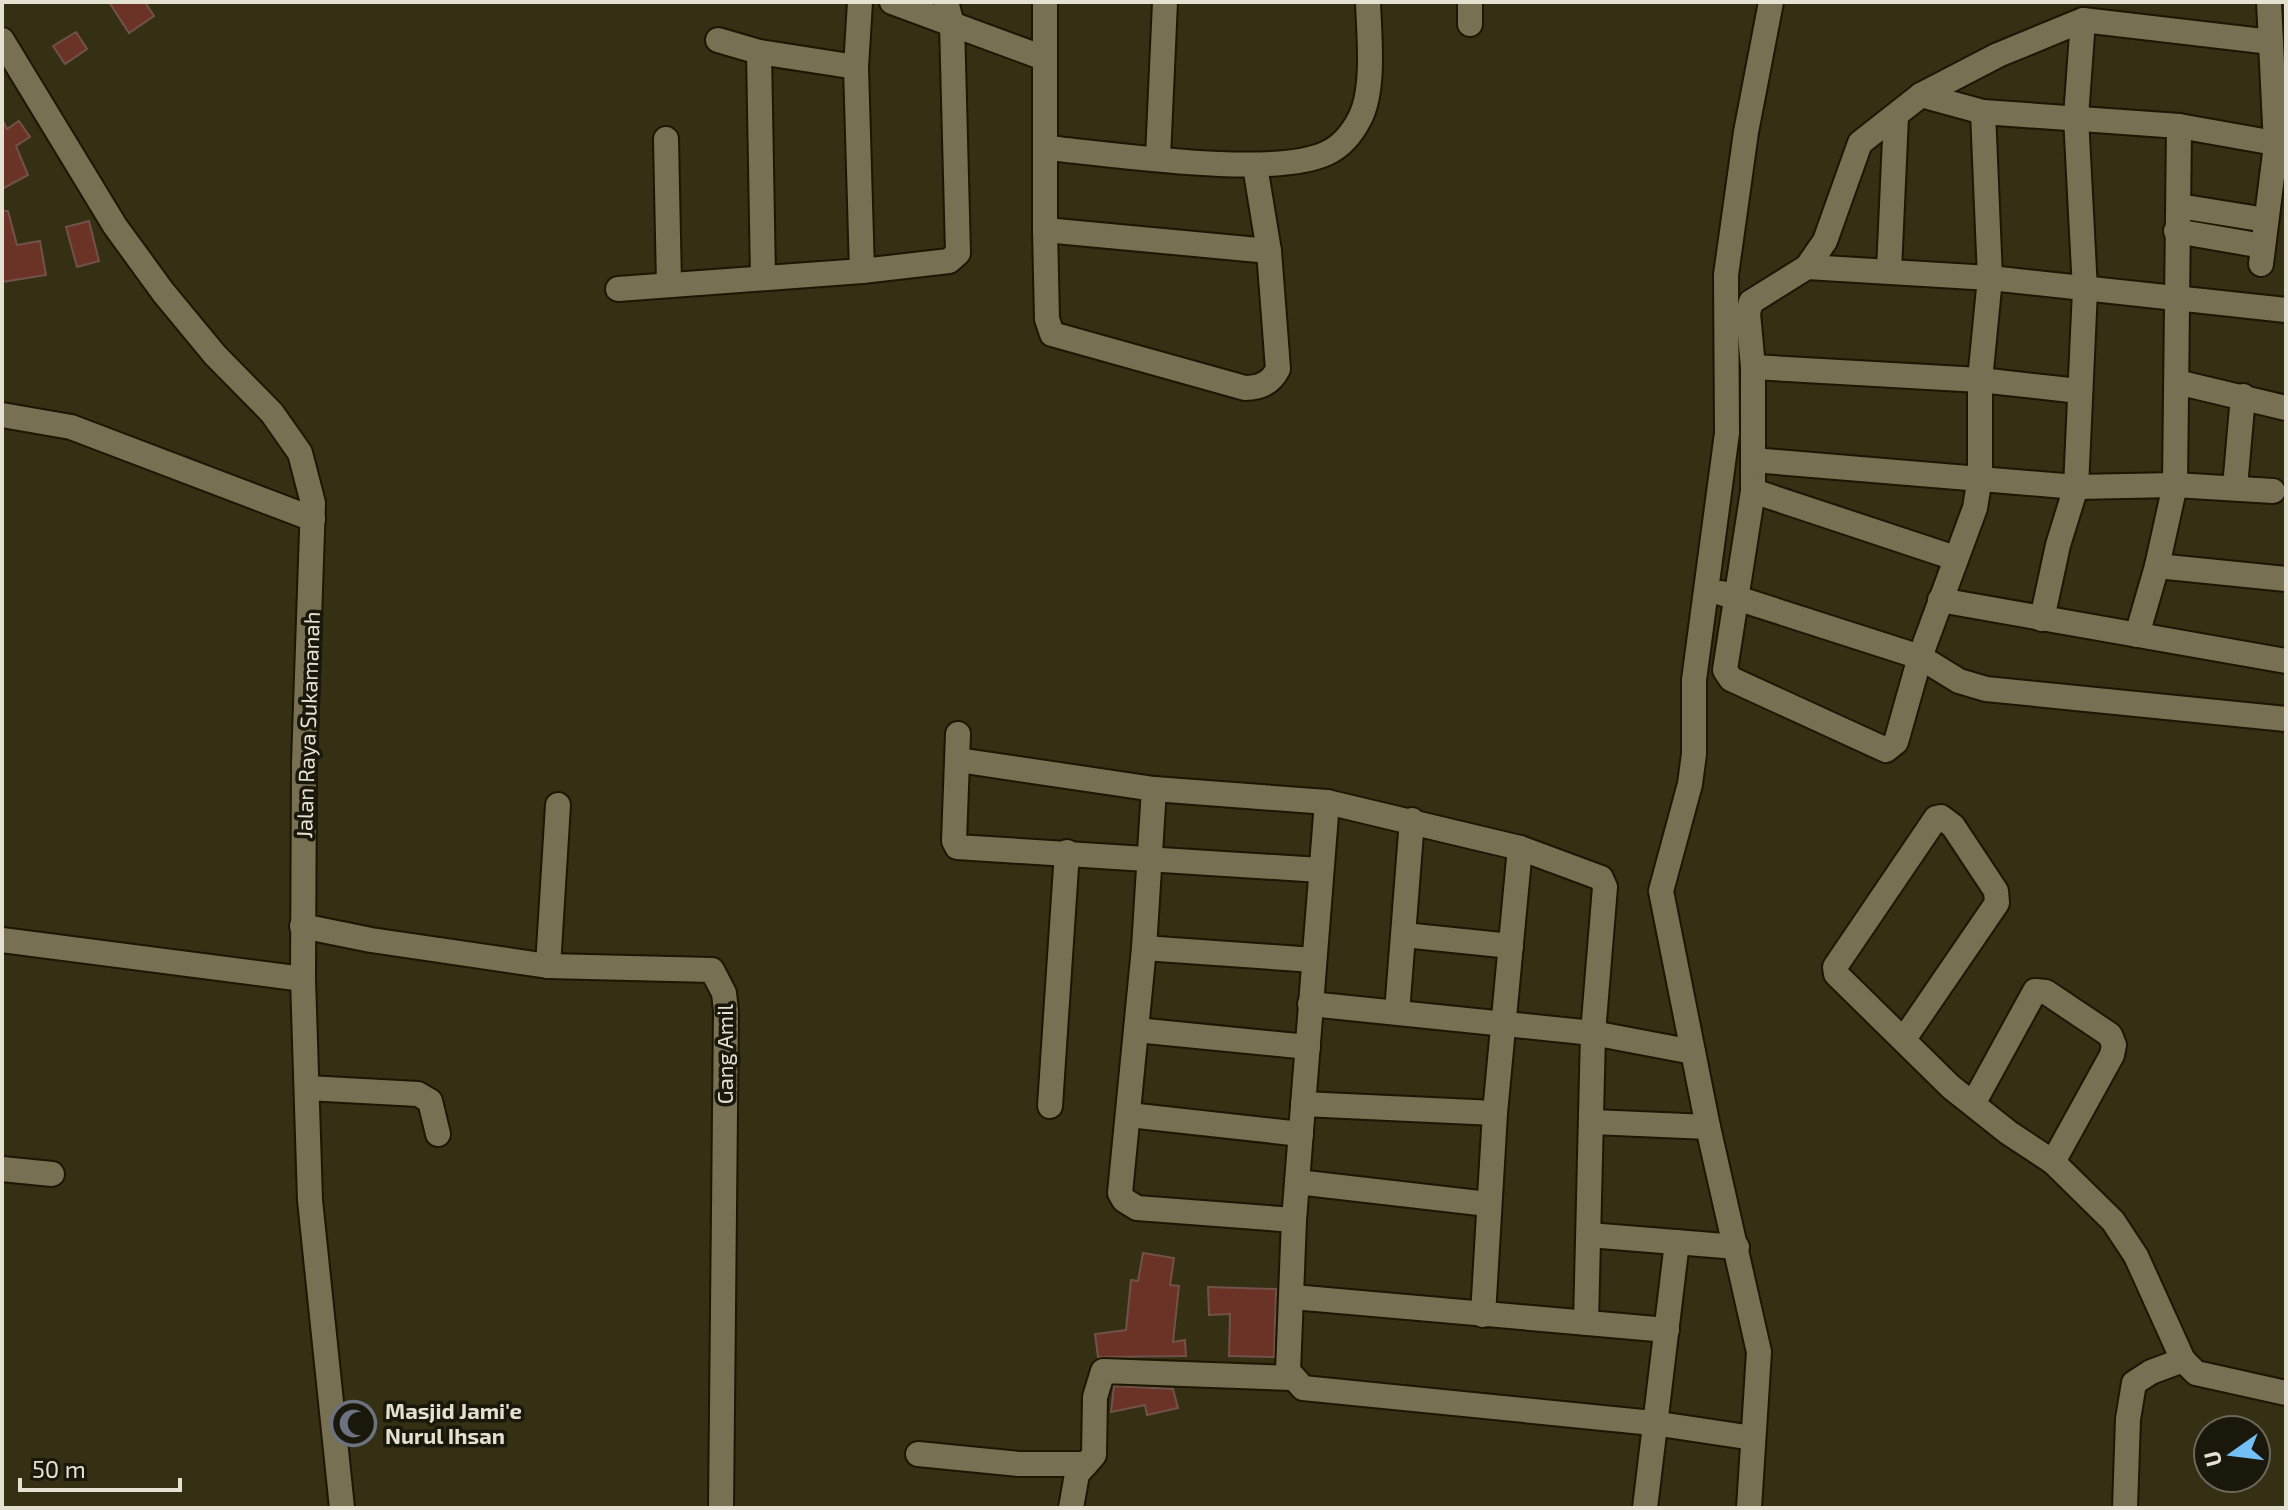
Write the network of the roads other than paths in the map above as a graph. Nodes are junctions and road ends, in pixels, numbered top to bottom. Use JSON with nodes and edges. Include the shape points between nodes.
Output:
{"nodes":[{"id":1,"x":860,"y":2,"type":"edge"},
{"id":2,"x":892,"y":2,"type":"edge"},
{"id":3,"x":1045,"y":2,"type":"edge"},
{"id":4,"x":1165,"y":2,"type":"edge"},
{"id":5,"x":1368,"y":2,"type":"edge"},
{"id":6,"x":1771,"y":2,"type":"edge"},
{"id":7,"x":2269,"y":2,"type":"edge"},
{"id":8,"x":949,"y":13,"type":"edge"},
{"id":9,"x":2083,"y":20,"type":"junction"},
{"id":10,"x":2,"y":40,"type":"edge"},
{"id":11,"x":718,"y":40,"type":"dead end"},
{"id":12,"x":2271,"y":42,"type":"junction"},
{"id":13,"x":759,"y":52,"type":"junction"},
{"id":14,"x":1044,"y":58,"type":"junction"},
{"id":15,"x":856,"y":67,"type":"junction"},
{"id":16,"x":1921,"y":95,"type":"junction"},
{"id":17,"x":1983,"y":112,"type":"junction"},
{"id":18,"x":1896,"y":117,"type":"junction"},
{"id":19,"x":2076,"y":117,"type":"junction"},
{"id":20,"x":2179,"y":126,"type":"junction"},
{"id":21,"x":666,"y":139,"type":"dead end"},
{"id":22,"x":2281,"y":145,"type":"edge"},
{"id":23,"x":1047,"y":148,"type":"junction"},
{"id":24,"x":1158,"y":157,"type":"junction"},
{"id":25,"x":1255,"y":166,"type":"junction"},
{"id":26,"x":2179,"y":206,"type":"junction"},
{"id":27,"x":2266,"y":220,"type":"junction"},
{"id":28,"x":1045,"y":230,"type":"junction"},
{"id":29,"x":2176,"y":231,"type":"junction"},
{"id":30,"x":1269,"y":251,"type":"junction"},
{"id":31,"x":1807,"y":267,"type":"junction"},
{"id":32,"x":1889,"y":270,"type":"junction"},
{"id":33,"x":862,"y":271,"type":"junction"},
{"id":34,"x":763,"y":278,"type":"junction"},
{"id":35,"x":1990,"y":278,"type":"junction"},
{"id":36,"x":669,"y":285,"type":"junction"},
{"id":37,"x":618,"y":289,"type":"dead end"},
{"id":38,"x":2085,"y":290,"type":"junction"},
{"id":39,"x":2177,"y":297,"type":"junction"},
{"id":40,"x":2286,"y":310,"type":"edge"},
{"id":41,"x":1753,"y":367,"type":"junction"},
{"id":42,"x":1980,"y":380,"type":"junction"},
{"id":43,"x":2177,"y":382,"type":"junction"},
{"id":44,"x":2079,"y":391,"type":"junction"},
{"id":45,"x":2243,"y":396,"type":"junction"},
{"id":46,"x":2286,"y":408,"type":"edge"},
{"id":47,"x":2,"y":415,"type":"edge"},
{"id":48,"x":1753,"y":460,"type":"junction"},
{"id":49,"x":1980,"y":477,"type":"junction"},
{"id":50,"x":2175,"y":485,"type":"junction"},
{"id":51,"x":2076,"y":487,"type":"junction"},
{"id":52,"x":2235,"y":487,"type":"junction"},
{"id":53,"x":1753,"y":491,"type":"junction"},
{"id":54,"x":2273,"y":491,"type":"dead end"},
{"id":55,"x":313,"y":519,"type":"junction"},
{"id":56,"x":1955,"y":558,"type":"junction"},
{"id":57,"x":2157,"y":566,"type":"junction"},
{"id":58,"x":2286,"y":579,"type":"edge"},
{"id":59,"x":1707,"y":590,"type":"junction"},
{"id":60,"x":1737,"y":596,"type":"junction"},
{"id":61,"x":1940,"y":600,"type":"junction"},
{"id":62,"x":2042,"y":619,"type":"junction"},
{"id":63,"x":2137,"y":635,"type":"junction"},
{"id":64,"x":1920,"y":657,"type":"junction"},
{"id":65,"x":2286,"y":661,"type":"edge"},
{"id":66,"x":2286,"y":719,"type":"edge"},
{"id":67,"x":958,"y":734,"type":"dead end"},
{"id":68,"x":958,"y":760,"type":"junction"},
{"id":69,"x":1154,"y":789,"type":"junction"},
{"id":70,"x":1327,"y":802,"type":"junction"},
{"id":71,"x":558,"y":805,"type":"dead end"},
{"id":72,"x":1412,"y":820,"type":"junction"},
{"id":73,"x":1520,"y":848,"type":"junction"},
{"id":74,"x":1067,"y":852,"type":"junction"},
{"id":75,"x":1148,"y":859,"type":"junction"},
{"id":76,"x":1320,"y":870,"type":"junction"},
{"id":77,"x":302,"y":926,"type":"junction"},
{"id":78,"x":1404,"y":935,"type":"junction"},
{"id":79,"x":2,"y":940,"type":"edge"},
{"id":80,"x":1511,"y":946,"type":"junction"},
{"id":81,"x":1144,"y":948,"type":"junction"},
{"id":82,"x":1314,"y":960,"type":"junction"},
{"id":83,"x":548,"y":966,"type":"junction"},
{"id":84,"x":303,"y":979,"type":"junction"},
{"id":85,"x":1310,"y":1004,"type":"junction"},
{"id":86,"x":1397,"y":1012,"type":"junction"},
{"id":87,"x":1504,"y":1023,"type":"junction"},
{"id":88,"x":1136,"y":1030,"type":"junction"},
{"id":89,"x":1593,"y":1033,"type":"junction"},
{"id":90,"x":1904,"y":1039,"type":"junction"},
{"id":91,"x":1308,"y":1047,"type":"junction"},
{"id":92,"x":1693,"y":1052,"type":"junction"},
{"id":93,"x":307,"y":1088,"type":"junction"},
{"id":94,"x":1303,"y":1104,"type":"junction"},
{"id":95,"x":1973,"y":1104,"type":"junction"},
{"id":96,"x":1050,"y":1106,"type":"dead end"},
{"id":97,"x":1495,"y":1113,"type":"junction"},
{"id":98,"x":1129,"y":1115,"type":"junction"},
{"id":99,"x":1593,"y":1122,"type":"junction"},
{"id":100,"x":1708,"y":1127,"type":"junction"},
{"id":101,"x":438,"y":1134,"type":"dead end"},
{"id":102,"x":1301,"y":1134,"type":"junction"},
{"id":103,"x":2053,"y":1162,"type":"junction"},
{"id":104,"x":2,"y":1169,"type":"edge"},
{"id":105,"x":52,"y":1174,"type":"dead end"},
{"id":106,"x":1297,"y":1182,"type":"junction"},
{"id":107,"x":1488,"y":1204,"type":"junction"},
{"id":108,"x":1294,"y":1220,"type":"junction"},
{"id":109,"x":1589,"y":1235,"type":"junction"},
{"id":110,"x":1677,"y":1242,"type":"junction"},
{"id":111,"x":1737,"y":1247,"type":"junction"},
{"id":112,"x":1293,"y":1297,"type":"junction"},
{"id":113,"x":1483,"y":1315,"type":"junction"},
{"id":114,"x":1586,"y":1323,"type":"junction"},
{"id":115,"x":1667,"y":1330,"type":"junction"},
{"id":116,"x":2169,"y":1365,"type":"junction"},
{"id":117,"x":1292,"y":1378,"type":"junction"},
{"id":118,"x":2286,"y":1393,"type":"edge"},
{"id":119,"x":1653,"y":1423,"type":"junction"},
{"id":120,"x":1753,"y":1438,"type":"junction"},
{"id":121,"x":918,"y":1454,"type":"dead end"},
{"id":122,"x":1086,"y":1464,"type":"junction"},
{"id":123,"x":342,"y":1508,"type":"edge"},
{"id":124,"x":721,"y":1508,"type":"edge"},
{"id":125,"x":1071,"y":1508,"type":"edge"},
{"id":126,"x":1645,"y":1508,"type":"edge"},
{"id":127,"x":1749,"y":1508,"type":"edge"},
{"id":128,"x":2125,"y":1508,"type":"edge"}],
"edges":[{"from":1,"to":15,"type":"street"},
{"from":2,"to":8,"type":"street"},
{"from":3,"to":14,"type":"street"},
{"from":4,"to":24,"type":"street"},
{"from":5,"to":25,"type":"street","via":[[1369,64],[1362,115],[1345,141],[1325,154]]},
{"from":6,"to":59,"type":"street","via":[[1726,275],[1727,433]]},
{"from":7,"to":12,"type":"street"},
{"from":8,"to":14,"type":"street"},
{"from":8,"to":33,"type":"street","via":[[958,253],[949,261]]},
{"from":9,"to":12,"type":"street"},
{"from":9,"to":16,"type":"street"},
{"from":9,"to":19,"type":"street"},
{"from":10,"to":55,"type":"street","name":"Jalan Raya Sukamanah","via":[[131,248],[300,453]]},
{"from":11,"to":13,"type":"street"},
{"from":12,"to":22,"type":"street"},
{"from":13,"to":15,"type":"street"},
{"from":13,"to":34,"type":"street"},
{"from":14,"to":23,"type":"street"},
{"from":15,"to":33,"type":"street"},
{"from":16,"to":17,"type":"street"},
{"from":16,"to":18,"type":"street"},
{"from":17,"to":19,"type":"street"},
{"from":17,"to":35,"type":"street"},
{"from":18,"to":31,"type":"street","via":[[1860,143],[1825,241]]},
{"from":18,"to":32,"type":"street"},
{"from":19,"to":20,"type":"street"},
{"from":19,"to":38,"type":"street"},
{"from":20,"to":22,"type":"street"},
{"from":20,"to":26,"type":"street"},
{"from":21,"to":36,"type":"street"},
{"from":22,"to":27,"type":"street"},
{"from":23,"to":24,"type":"street"},
{"from":23,"to":28,"type":"street"},
{"from":24,"to":25,"type":"street"},
{"from":25,"to":30,"type":"street"},
{"from":26,"to":27,"type":"street"},
{"from":26,"to":29,"type":"street"},
{"from":27,"to":29,"type":"street","via":[[2262,255]]},
{"from":28,"to":30,"type":"street"},
{"from":28,"to":30,"type":"street","via":[[1052,334],[1245,388],[1267,383],[1278,369]]},
{"from":29,"to":39,"type":"street"},
{"from":31,"to":32,"type":"street"},
{"from":31,"to":41,"type":"street","via":[[1751,302]]},
{"from":32,"to":35,"type":"street"},
{"from":33,"to":34,"type":"street"},
{"from":34,"to":36,"type":"street"},
{"from":35,"to":38,"type":"street"},
{"from":35,"to":42,"type":"street"},
{"from":36,"to":37,"type":"street"},
{"from":38,"to":39,"type":"street"},
{"from":38,"to":44,"type":"street"},
{"from":39,"to":40,"type":"street"},
{"from":39,"to":43,"type":"street"},
{"from":41,"to":42,"type":"street"},
{"from":41,"to":48,"type":"street"},
{"from":42,"to":44,"type":"street"},
{"from":42,"to":49,"type":"street"},
{"from":43,"to":45,"type":"street"},
{"from":43,"to":50,"type":"street"},
{"from":44,"to":51,"type":"street"},
{"from":45,"to":46,"type":"street"},
{"from":45,"to":52,"type":"street"},
{"from":47,"to":55,"type":"street","via":[[71,427]]},
{"from":48,"to":49,"type":"street"},
{"from":48,"to":53,"type":"street"},
{"from":49,"to":51,"type":"street"},
{"from":49,"to":56,"type":"street","via":[[1975,508]]},
{"from":50,"to":51,"type":"street"},
{"from":50,"to":52,"type":"street"},
{"from":50,"to":57,"type":"street"},
{"from":51,"to":62,"type":"street"},
{"from":52,"to":54,"type":"street"},
{"from":53,"to":56,"type":"street"},
{"from":53,"to":60,"type":"street"},
{"from":55,"to":77,"type":"street","name":"Jalan Raya Sukamanah"},
{"from":56,"to":61,"type":"street"},
{"from":57,"to":58,"type":"street"},
{"from":57,"to":63,"type":"street"},
{"from":59,"to":60,"type":"street"},
{"from":59,"to":92,"type":"street","via":[[1694,680],[1690,784],[1661,891]]},
{"from":60,"to":64,"type":"street"},
{"from":60,"to":64,"type":"street","via":[[1727,676],[1886,750],[1896,742]]},
{"from":61,"to":62,"type":"street"},
{"from":61,"to":64,"type":"street"},
{"from":62,"to":63,"type":"street"},
{"from":63,"to":65,"type":"street"},
{"from":64,"to":66,"type":"street","via":[[1959,681],[1986,689]]},
{"from":67,"to":68,"type":"street"},
{"from":68,"to":69,"type":"street"},
{"from":68,"to":74,"type":"street","via":[[957,847]]},
{"from":69,"to":70,"type":"street"},
{"from":69,"to":75,"type":"street"},
{"from":70,"to":72,"type":"street"},
{"from":70,"to":76,"type":"street"},
{"from":71,"to":83,"type":"street"},
{"from":72,"to":73,"type":"street"},
{"from":72,"to":78,"type":"street"},
{"from":73,"to":80,"type":"street"},
{"from":73,"to":89,"type":"street","via":[[1604,882]]},
{"from":74,"to":75,"type":"street"},
{"from":74,"to":96,"type":"street"},
{"from":75,"to":76,"type":"street"},
{"from":75,"to":81,"type":"street"},
{"from":76,"to":82,"type":"street"},
{"from":77,"to":83,"type":"street","name":"Gang Amil"},
{"from":77,"to":84,"type":"street","name":"Jalan Raya Sukamanah"},
{"from":78,"to":80,"type":"street"},
{"from":78,"to":86,"type":"street"},
{"from":79,"to":84,"type":"street"},
{"from":80,"to":87,"type":"street"},
{"from":81,"to":82,"type":"street"},
{"from":81,"to":88,"type":"street"},
{"from":82,"to":85,"type":"street"},
{"from":83,"to":124,"type":"street","name":"Gang Amil","via":[[712,970],[724,993]]},
{"from":84,"to":93,"type":"street","name":"Jalan Raya Sukamanah"},
{"from":85,"to":86,"type":"street"},
{"from":85,"to":91,"type":"street"},
{"from":86,"to":87,"type":"street"},
{"from":87,"to":89,"type":"street"},
{"from":87,"to":97,"type":"street"},
{"from":88,"to":91,"type":"street"},
{"from":88,"to":98,"type":"street"},
{"from":89,"to":92,"type":"street"},
{"from":89,"to":99,"type":"street"},
{"from":90,"to":90,"type":"street","via":[[1997,903],[1996,891],[1953,826],[1941,817],[1835,971]]},
{"from":90,"to":95,"type":"street"},
{"from":91,"to":94,"type":"street"},
{"from":92,"to":100,"type":"street"},
{"from":93,"to":101,"type":"street","via":[[418,1094],[430,1101]]},
{"from":93,"to":123,"type":"street","name":"Jalan Raya Sukamanah","via":[[310,1200]]},
{"from":94,"to":97,"type":"street"},
{"from":94,"to":102,"type":"street"},
{"from":95,"to":103,"type":"street"},
{"from":95,"to":103,"type":"street","via":[[2035,991],[2046,992],[2110,1035],[2112,1055]]},
{"from":97,"to":107,"type":"street"},
{"from":98,"to":102,"type":"street"},
{"from":98,"to":108,"type":"street","via":[[1120,1193],[1128,1204]]},
{"from":99,"to":100,"type":"street"},
{"from":99,"to":109,"type":"street"},
{"from":100,"to":111,"type":"street"},
{"from":102,"to":106,"type":"street"},
{"from":103,"to":116,"type":"street","via":[[2113,1221],[2136,1256]]},
{"from":104,"to":105,"type":"street"},
{"from":106,"to":107,"type":"street"},
{"from":106,"to":108,"type":"street"},
{"from":107,"to":113,"type":"street"},
{"from":108,"to":112,"type":"street"},
{"from":109,"to":110,"type":"street"},
{"from":109,"to":114,"type":"street"},
{"from":110,"to":111,"type":"street"},
{"from":110,"to":115,"type":"street"},
{"from":111,"to":120,"type":"street","via":[[1759,1352]]},
{"from":112,"to":113,"type":"street"},
{"from":112,"to":117,"type":"street","via":[[1288,1371]]},
{"from":113,"to":114,"type":"street"},
{"from":114,"to":115,"type":"street"},
{"from":115,"to":119,"type":"street"},
{"from":116,"to":118,"type":"street"},
{"from":116,"to":128,"type":"street","via":[[2134,1383]]},
{"from":117,"to":119,"type":"street","via":[[1303,1388]]},
{"from":117,"to":122,"type":"street","via":[[1105,1369],[1095,1397],[1094,1455]]},
{"from":119,"to":120,"type":"street"},
{"from":119,"to":126,"type":"street"},
{"from":120,"to":127,"type":"street"},
{"from":121,"to":122,"type":"street"},
{"from":122,"to":125,"type":"street","via":[[1077,1474]]}]}
